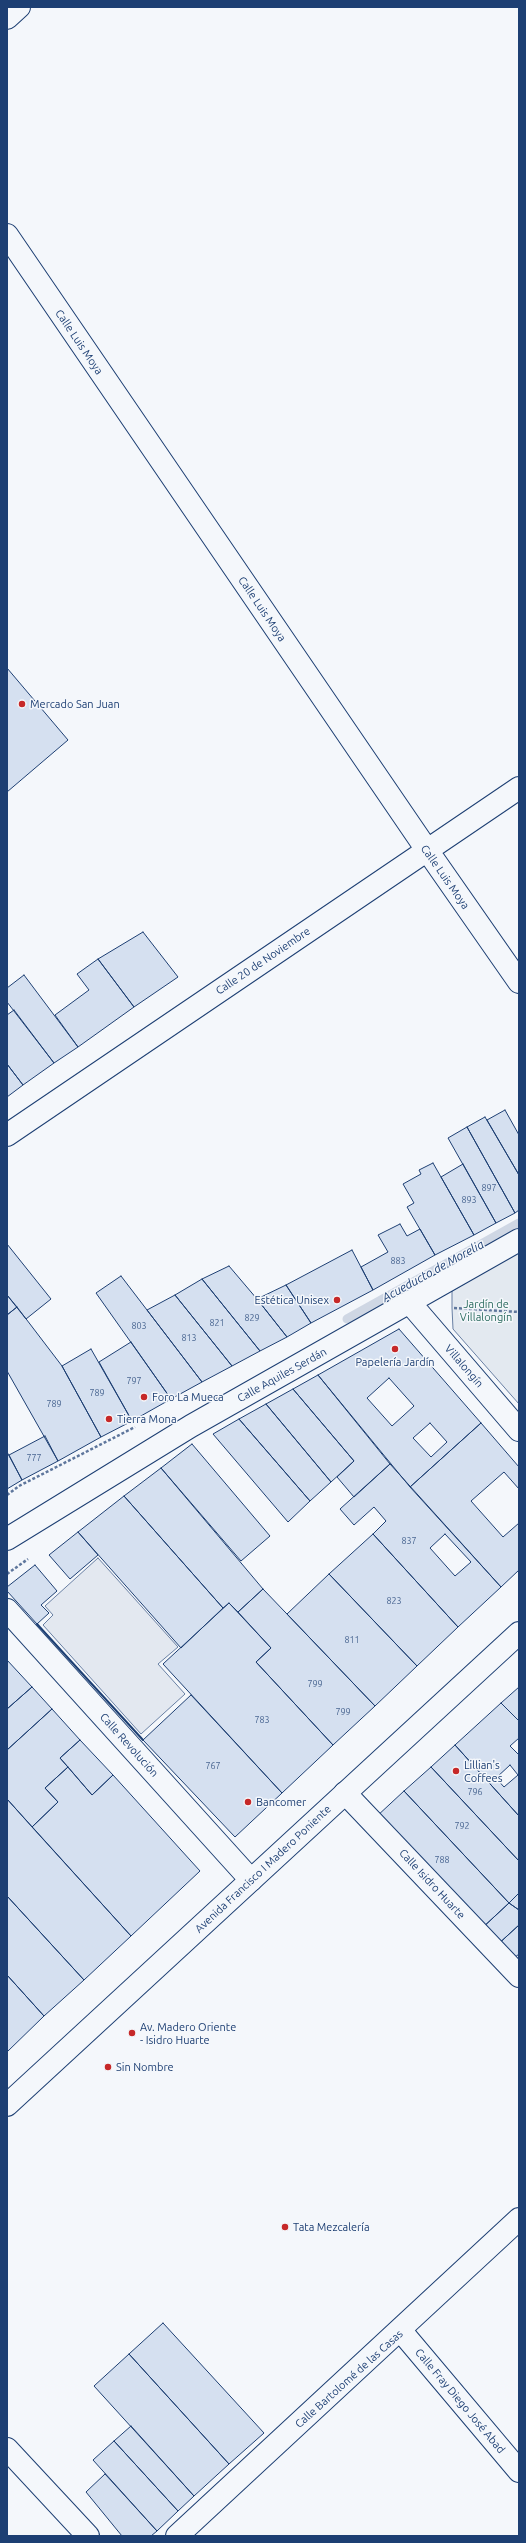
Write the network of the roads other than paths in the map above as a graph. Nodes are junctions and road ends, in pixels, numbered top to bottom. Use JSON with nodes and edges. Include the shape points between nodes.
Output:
{"nodes":[{"id":1,"x":19,"y":7,"type":"edge"},
{"id":2,"x":7,"y":18,"type":"edge"},
{"id":3,"x":7,"y":236,"type":"edge"},
{"id":4,"x":519,"y":788,"type":"edge"},
{"id":5,"x":426,"y":850,"type":"junction"},
{"id":6,"x":519,"y":982,"type":"edge"},
{"id":7,"x":7,"y":1135,"type":"edge"},
{"id":8,"x":519,"y":1240,"type":"edge"},
{"id":9,"x":410,"y":1303,"type":"junction"},
{"id":10,"x":519,"y":1430,"type":"edge"},
{"id":11,"x":7,"y":1539,"type":"edge"},
{"id":12,"x":7,"y":1610,"type":"edge"},
{"id":13,"x":519,"y":1633,"type":"edge"},
{"id":14,"x":345,"y":1793,"type":"junction"},
{"id":15,"x":251,"y":1880,"type":"junction"},
{"id":16,"x":519,"y":1976,"type":"edge"},
{"id":17,"x":7,"y":2105,"type":"edge"},
{"id":18,"x":519,"y":2219,"type":"edge"},
{"id":19,"x":401,"y":2331,"type":"junction"},
{"id":20,"x":7,"y":2449,"type":"edge"},
{"id":21,"x":519,"y":2471,"type":"edge"},
{"id":22,"x":88,"y":2536,"type":"edge"},
{"id":23,"x":176,"y":2536,"type":"edge"}],
"edges":[{"from":1,"to":2,"type":"street"},
{"from":3,"to":5,"type":"street","name":"Calle Luis Moya"},
{"from":4,"to":5,"type":"street","name":"Calle 20 de Noviembre"},
{"from":5,"to":6,"type":"street","name":"Calle Luis Moya"},
{"from":5,"to":7,"type":"street","name":"Calle 20 de Noviembre"},
{"from":8,"to":9,"type":"street","name":"Calle Aquiles Serdán"},
{"from":9,"to":10,"type":"street","name":"Villalongín"},
{"from":9,"to":11,"type":"street","name":"Calle Aquiles Serdán","via":[[191,1426]]},
{"from":12,"to":15,"type":"street","name":"Calle Revolución"},
{"from":13,"to":14,"type":"street","name":"Avenida Francisco I Madero Poniente"},
{"from":14,"to":15,"type":"street","name":"Avenida Francisco I Madero Poniente"},
{"from":14,"to":16,"type":"street","name":"Calle Isidro Huarte"},
{"from":15,"to":17,"type":"street","name":"Avenida Francisco I Madero Poniente"},
{"from":18,"to":19,"type":"street","name":"Calle Bartolomé de las Casas"},
{"from":19,"to":21,"type":"street","name":"Calle Fray Diego José Abad"},
{"from":19,"to":23,"type":"street","name":"Calle Bartolomé de las Casas"},
{"from":20,"to":22,"type":"street"}]}
